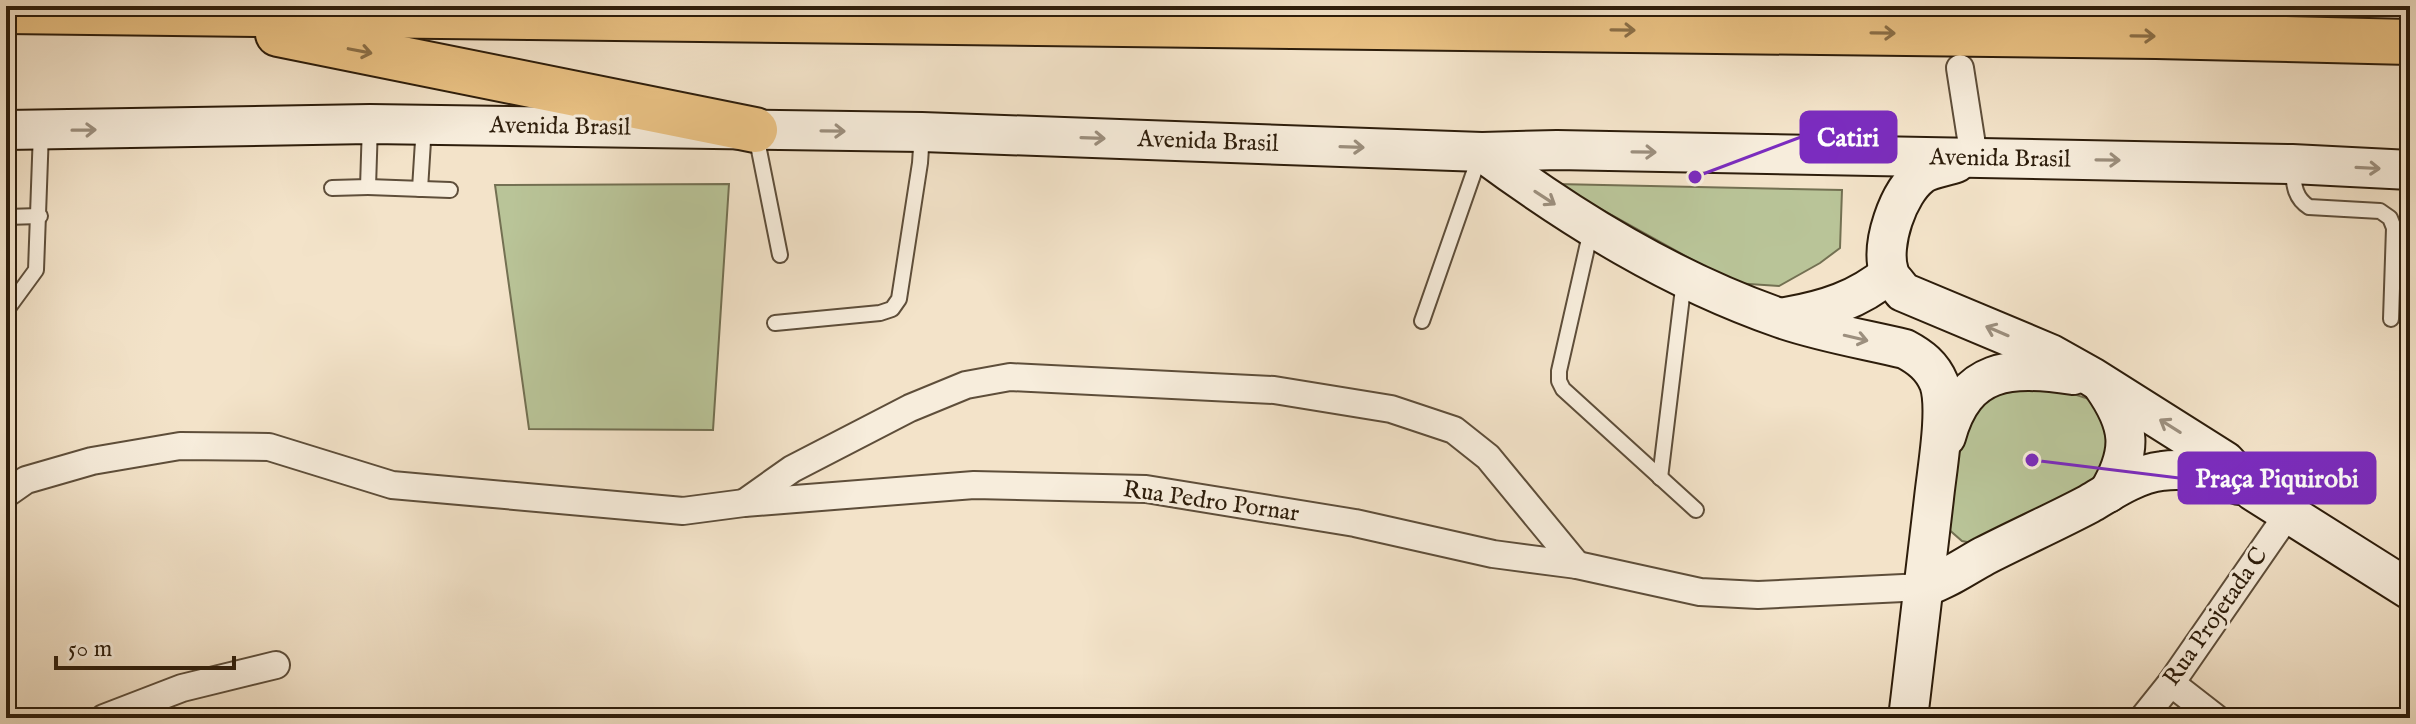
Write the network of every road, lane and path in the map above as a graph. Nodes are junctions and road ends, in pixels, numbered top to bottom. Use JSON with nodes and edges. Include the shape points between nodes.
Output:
{"nodes":[{"id":1,"x":6,"y":11,"type":"edge"},
{"id":2,"x":173,"y":13,"type":"junction"},
{"id":3,"x":2410,"y":42,"type":"edge"},
{"id":4,"x":1960,"y":68,"type":"dead end"},
{"id":5,"x":370,"y":124,"type":"junction"},
{"id":6,"x":424,"y":125,"type":"junction"},
{"id":7,"x":23,"y":130,"type":"edge"},
{"id":8,"x":755,"y":130,"type":"junction"},
{"id":9,"x":922,"y":132,"type":"junction"},
{"id":10,"x":1482,"y":152,"type":"junction"},
{"id":11,"x":1974,"y":158,"type":"junction"},
{"id":12,"x":2292,"y":164,"type":"junction"},
{"id":13,"x":2410,"y":170,"type":"edge"},
{"id":14,"x":368,"y":187,"type":"junction"},
{"id":15,"x":332,"y":188,"type":"dead end"},
{"id":16,"x":420,"y":189,"type":"junction"},
{"id":17,"x":450,"y":190,"type":"dead end"},
{"id":18,"x":40,"y":216,"type":"junction"},
{"id":19,"x":6,"y":217,"type":"edge"},
{"id":20,"x":1591,"y":228,"type":"junction"},
{"id":21,"x":780,"y":255,"type":"dead end"},
{"id":22,"x":1889,"y":274,"type":"junction"},
{"id":23,"x":1684,"y":278,"type":"junction"},
{"id":24,"x":6,"y":311,"type":"edge"},
{"id":25,"x":1779,"y":318,"type":"junction"},
{"id":26,"x":2391,"y":319,"type":"dead end"},
{"id":27,"x":1422,"y":321,"type":"dead end"},
{"id":28,"x":775,"y":323,"type":"dead end"},
{"id":29,"x":2097,"y":382,"type":"junction"},
{"id":30,"x":1938,"y":467,"type":"junction"},
{"id":31,"x":1660,"y":478,"type":"junction"},
{"id":32,"x":2253,"y":491,"type":"junction"},
{"id":33,"x":2108,"y":493,"type":"junction"},
{"id":34,"x":6,"y":494,"type":"edge"},
{"id":35,"x":744,"y":503,"type":"junction"},
{"id":36,"x":1696,"y":510,"type":"dead end"},
{"id":37,"x":1932,"y":514,"type":"junction"},
{"id":38,"x":2288,"y":514,"type":"junction"},
{"id":39,"x":1986,"y":555,"type":"junction"},
{"id":40,"x":1577,"y":565,"type":"junction"},
{"id":41,"x":1924,"y":587,"type":"junction"},
{"id":42,"x":2410,"y":590,"type":"edge"},
{"id":43,"x":276,"y":665,"type":"dead end"},
{"id":44,"x":2171,"y":683,"type":"junction"},
{"id":45,"x":104,"y":718,"type":"edge"},
{"id":46,"x":1908,"y":718,"type":"edge"},
{"id":47,"x":2143,"y":718,"type":"edge"},
{"id":48,"x":2216,"y":718,"type":"edge"}],
"edges":[{"from":1,"to":2,"type":"highway"},
{"from":2,"to":3,"type":"highway","one_way":true},
{"from":2,"to":8,"type":"highway","one_way":true},
{"from":4,"to":11,"type":"street"},
{"from":5,"to":6,"type":"street","name":"Avenida Brasil"},
{"from":7,"to":5,"type":"street","name":"Avenida Brasil","one_way":true},
{"from":5,"to":14,"type":"lane"},
{"from":6,"to":8,"type":"street","name":"Avenida Brasil"},
{"from":6,"to":16,"type":"lane"},
{"from":7,"to":18,"type":"lane"},
{"from":8,"to":9,"type":"street","name":"Avenida Brasil","one_way":true},
{"from":8,"to":21,"type":"lane"},
{"from":9,"to":10,"type":"street","name":"Avenida Brasil","one_way":true},
{"from":9,"to":28,"type":"lane","via":[[899,299],[892,309]]},
{"from":10,"to":11,"type":"street","name":"Avenida Brasil","one_way":true},
{"from":10,"to":20,"type":"street","one_way":true},
{"from":10,"to":27,"type":"lane"},
{"from":11,"to":12,"type":"street","name":"Avenida Brasil","one_way":true},
{"from":11,"to":22,"type":"street","via":[[1924,173],[1909,185],[1890,234]]},
{"from":12,"to":13,"type":"street","name":"Avenida Brasil","one_way":true},
{"from":12,"to":26,"type":"lane","via":[[2295,191],[2309,207],[2380,211],[2390,218]]},
{"from":14,"to":15,"type":"lane"},
{"from":14,"to":16,"type":"lane"},
{"from":16,"to":17,"type":"lane"},
{"from":18,"to":19,"type":"lane"},
{"from":18,"to":24,"type":"lane","via":[[36,270]]},
{"from":20,"to":23,"type":"street"},
{"from":20,"to":31,"type":"lane","via":[[1559,381]]},
{"from":22,"to":25,"type":"street","via":[[1848,301]]},
{"from":29,"to":22,"type":"street","one_way":true,"via":[[2051,354],[1903,292]]},
{"from":23,"to":25,"type":"street"},
{"from":23,"to":31,"type":"lane"},
{"from":25,"to":30,"type":"street","one_way":true,"via":[[1905,349],[1933,370],[1942,402]]},
{"from":29,"to":30,"type":"street","via":[[2016,371],[1977,384],[1952,414]]},
{"from":32,"to":29,"type":"street","one_way":true,"via":[[2225,461]]},
{"from":29,"to":33,"type":"street","via":[[2115,403],[2126,434],[2120,473]]},
{"from":30,"to":37,"type":"street"},
{"from":31,"to":36,"type":"lane"},
{"from":32,"to":33,"type":"street","via":[[2215,474],[2181,469],[2147,475]]},
{"from":32,"to":38,"type":"street"},
{"from":33,"to":39,"type":"street"},
{"from":34,"to":35,"type":"street","name":"Rua Pedro Pornar","via":[[26,480],[92,461],[180,446],[269,447],[392,485],[683,511]]},
{"from":35,"to":40,"type":"street","name":"Rua Pedro Pornar","via":[[974,485],[1146,489]]},
{"from":35,"to":40,"type":"street","via":[[792,469],[966,385],[1010,377],[1274,390],[1391,409],[1454,430],[1488,457]]},
{"from":37,"to":39,"type":"street","via":[[1945,544]]},
{"from":37,"to":41,"type":"street"},
{"from":38,"to":42,"type":"street"},
{"from":38,"to":44,"type":"street","name":"Rua Projetada C"},
{"from":39,"to":41,"type":"street"},
{"from":40,"to":41,"type":"street","name":"Rua Pedro Pornar","via":[[1700,592],[1758,595]]},
{"from":41,"to":46,"type":"street"},
{"from":43,"to":45,"type":"street","via":[[182,688]]},
{"from":44,"to":47,"type":"street","name":"Rua Projetada C"},
{"from":44,"to":48,"type":"street"}]}
